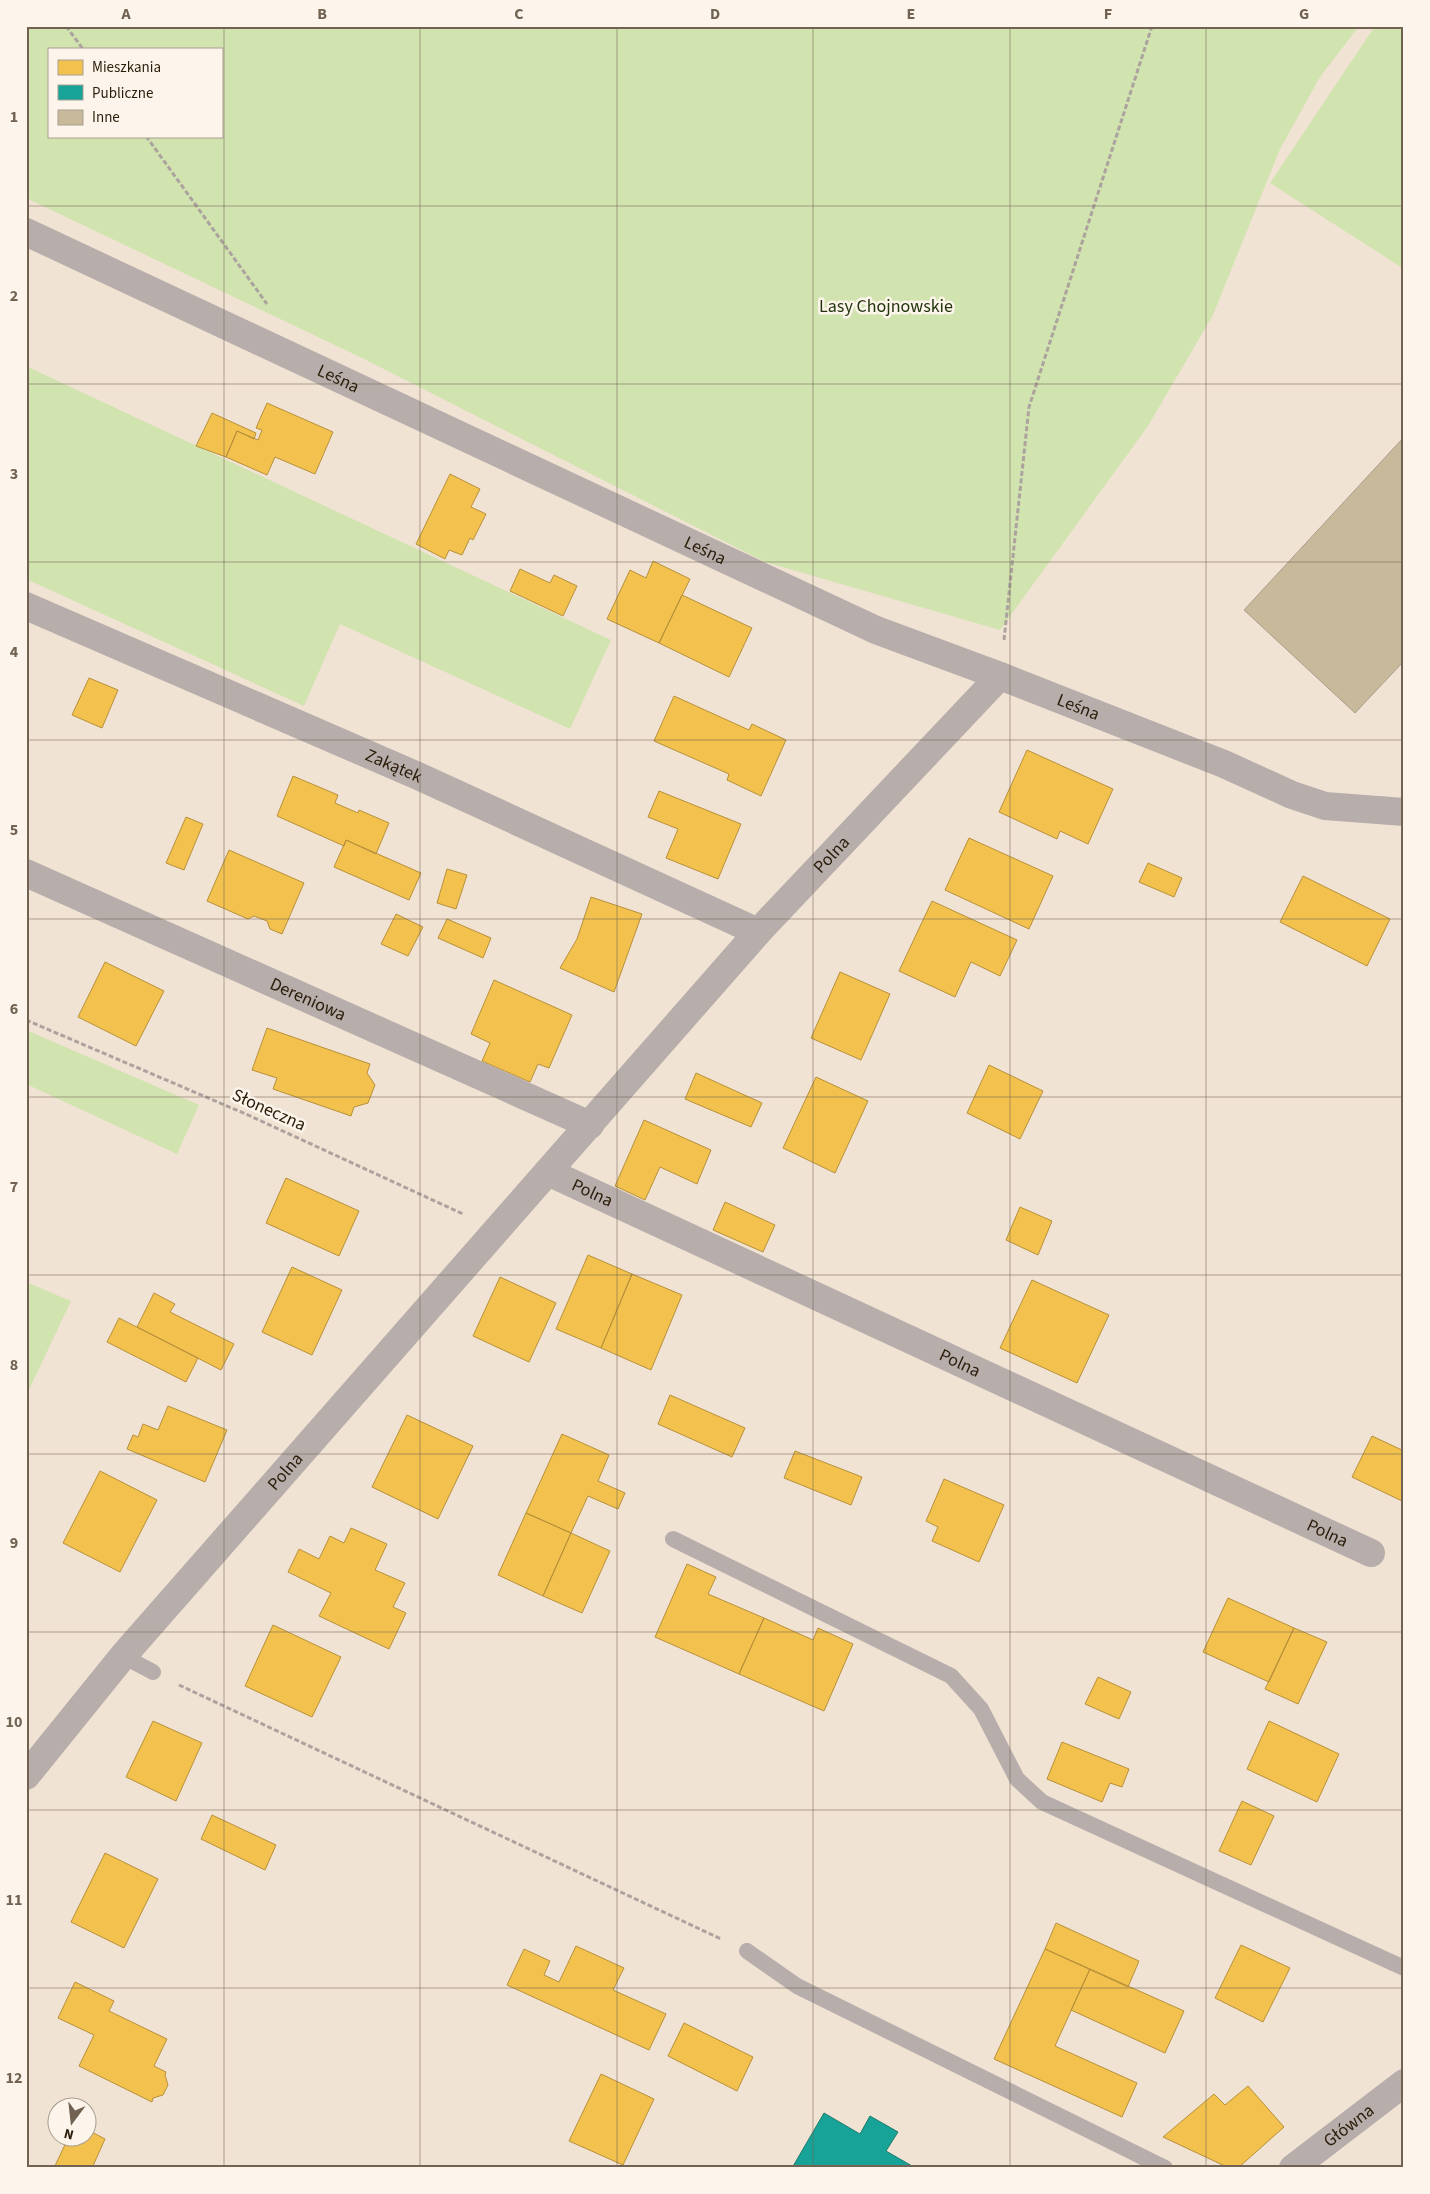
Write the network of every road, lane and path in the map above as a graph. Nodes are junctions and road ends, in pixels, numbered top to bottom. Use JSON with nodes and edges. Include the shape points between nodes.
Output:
{"nodes":[{"id":1,"x":66,"y":26,"type":"edge"},
{"id":2,"x":1152,"y":26,"type":"edge"},
{"id":3,"x":82,"y":48,"type":"edge"},
{"id":4,"x":147,"y":138,"type":"edge"},
{"id":5,"x":26,"y":232,"type":"edge"},
{"id":6,"x":270,"y":309,"type":"dead end"},
{"id":7,"x":26,"y":606,"type":"edge"},
{"id":8,"x":1000,"y":676,"type":"junction"},
{"id":9,"x":1404,"y":812,"type":"edge"},
{"id":10,"x":26,"y":873,"type":"edge"},
{"id":11,"x":758,"y":932,"type":"junction"},
{"id":12,"x":26,"y":1020,"type":"edge"},
{"id":13,"x":590,"y":1125,"type":"junction"},
{"id":14,"x":548,"y":1172,"type":"junction"},
{"id":15,"x":498,"y":1230,"type":"junction"},
{"id":16,"x":673,"y":1539,"type":"dead end"},
{"id":17,"x":1371,"y":1553,"type":"dead end"},
{"id":18,"x":123,"y":1656,"type":"junction"},
{"id":19,"x":154,"y":1672,"type":"joint"},
{"id":20,"x":30,"y":1763,"type":"edge"},
{"id":21,"x":747,"y":1951,"type":"joint"},
{"id":22,"x":1404,"y":1968,"type":"edge"},
{"id":23,"x":1404,"y":2083,"type":"edge"},
{"id":24,"x":1165,"y":2168,"type":"edge"},
{"id":25,"x":1293,"y":2168,"type":"edge"}],
"edges":[{"from":1,"to":3,"type":"path"},
{"from":2,"to":8,"type":"path","via":[[1029,407]]},
{"from":4,"to":6,"type":"path"},
{"from":5,"to":8,"type":"street","name":"Leśna","via":[[876,630]]},
{"from":7,"to":11,"type":"street","name":"Zakątek","via":[[418,776]]},
{"from":8,"to":9,"type":"street","name":"Leśna","via":[[1224,764],[1292,795],[1325,806]]},
{"from":8,"to":11,"type":"street","name":"Polna"},
{"from":10,"to":13,"type":"street","name":"Dereniowa"},
{"from":11,"to":13,"type":"street","name":"Polna"},
{"from":12,"to":15,"type":"path","name":"Słoneczna","via":[[248,1115]]},
{"from":13,"to":14,"type":"street","name":"Polna"},
{"from":14,"to":15,"type":"street","name":"Polna"},
{"from":14,"to":17,"type":"street","name":"Polna"},
{"from":15,"to":18,"type":"street","name":"Polna"},
{"from":16,"to":22,"type":"lane","via":[[951,1676],[981,1709],[1017,1779],[1042,1802]]},
{"from":18,"to":19,"type":"lane"},
{"from":18,"to":20,"type":"street","name":"Polna"},
{"from":19,"to":21,"type":"path"},
{"from":21,"to":24,"type":"lane","via":[[797,1986]]},
{"from":23,"to":25,"type":"street","name":"Główna"}]}
